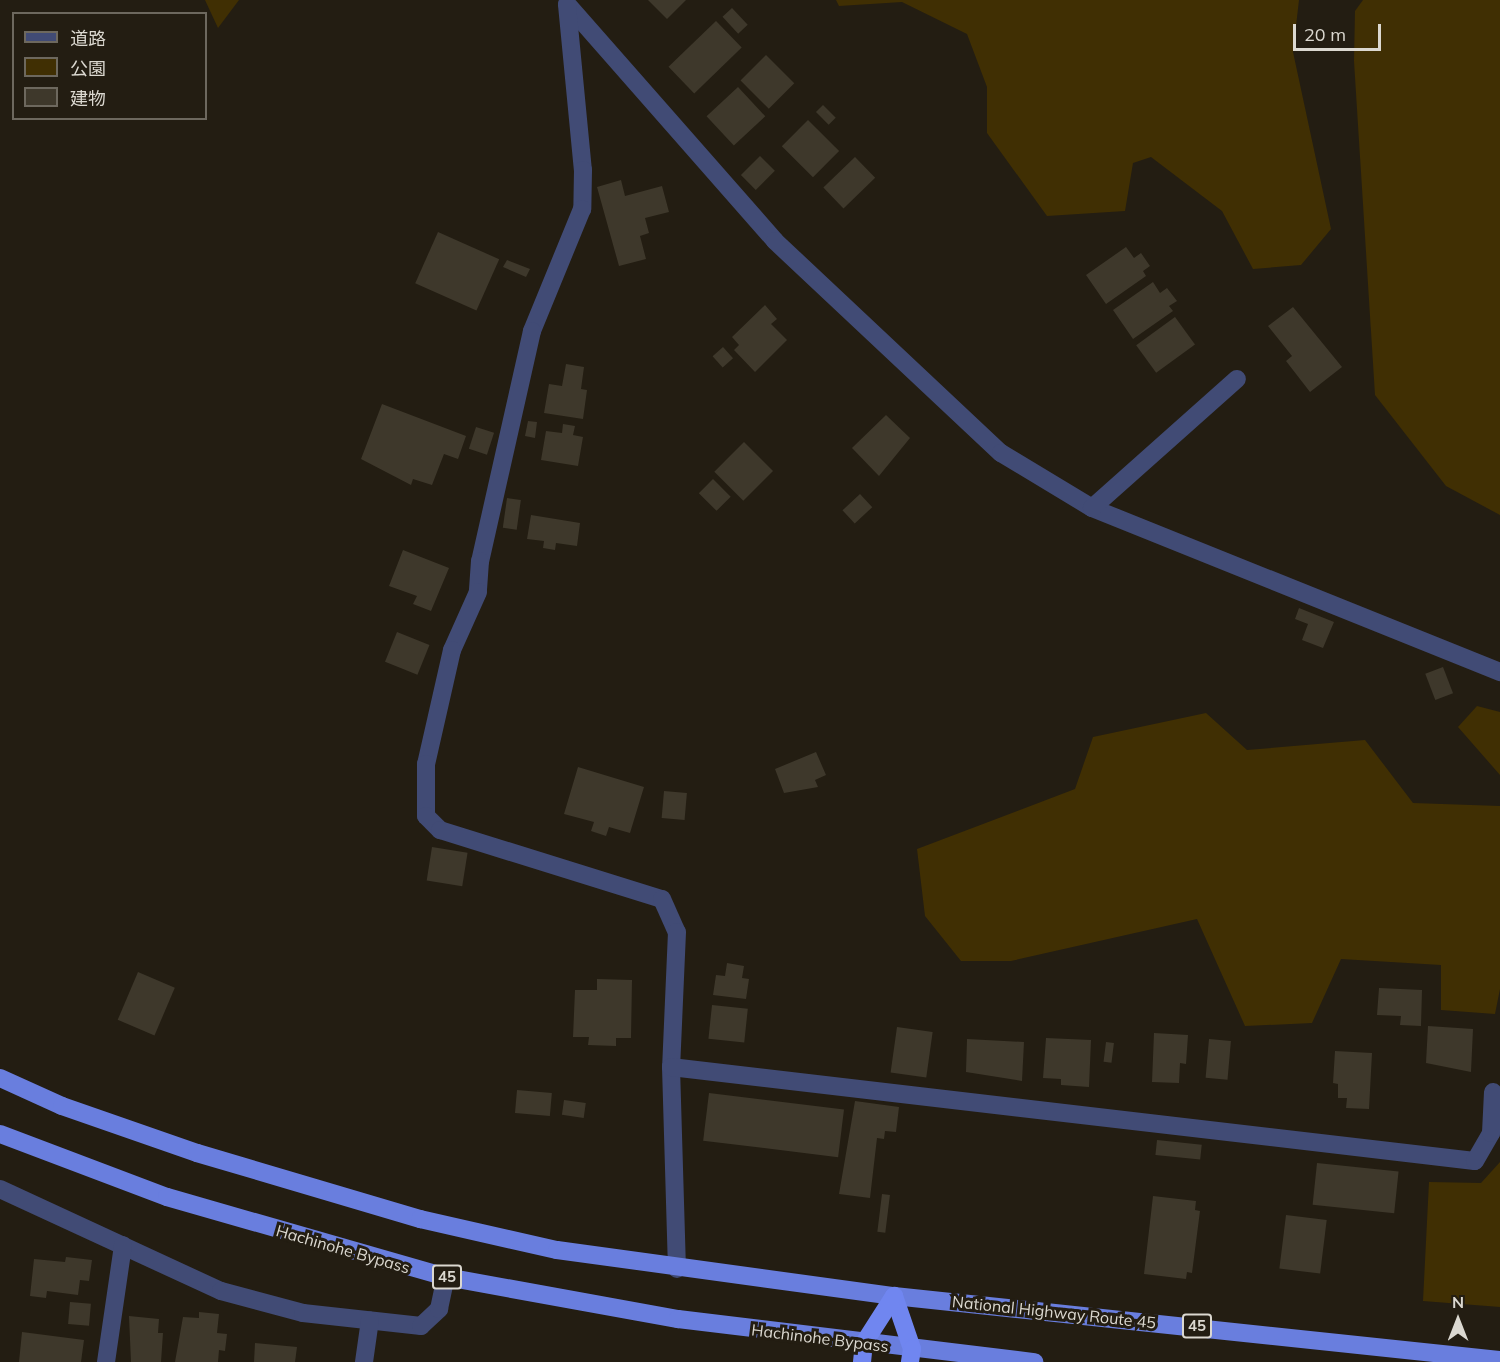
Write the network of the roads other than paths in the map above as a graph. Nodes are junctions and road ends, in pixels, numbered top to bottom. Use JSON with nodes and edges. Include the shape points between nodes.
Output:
{"nodes":[{"id":1,"x":567,"y":2,"type":"edge"},
{"id":2,"x":1237,"y":380,"type":"dead end"},
{"id":3,"x":1092,"y":508,"type":"junction"},
{"id":4,"x":1500,"y":672,"type":"edge"},
{"id":5,"x":671,"y":1067,"type":"junction"},
{"id":6,"x":0,"y":1078,"type":"edge"},
{"id":7,"x":1493,"y":1092,"type":"dead end"},
{"id":8,"x":0,"y":1134,"type":"edge"},
{"id":9,"x":0,"y":1189,"type":"edge"},
{"id":10,"x":123,"y":1245,"type":"junction"},
{"id":11,"x":677,"y":1269,"type":"junction"},
{"id":12,"x":446,"y":1277,"type":"junction"},
{"id":13,"x":894,"y":1296,"type":"junction"},
{"id":14,"x":370,"y":1320,"type":"junction"},
{"id":15,"x":864,"y":1343,"type":"junction"},
{"id":16,"x":911,"y":1356,"type":"edge"},
{"id":17,"x":1500,"y":1360,"type":"edge"},
{"id":18,"x":106,"y":1362,"type":"edge"},
{"id":19,"x":364,"y":1362,"type":"edge"},
{"id":20,"x":862,"y":1362,"type":"edge"},
{"id":21,"x":1024,"y":1362,"type":"edge"}],
"edges":[{"from":1,"to":3,"type":"street","via":[[775,241],[1001,453]]},
{"from":1,"to":5,"type":"street","via":[[583,170],[582,209],[532,331],[480,561],[478,592],[452,650],[426,764],[426,816],[440,830],[662,899],[677,932]]},
{"from":2,"to":3,"type":"street"},
{"from":3,"to":4,"type":"street"},
{"from":5,"to":7,"type":"street","via":[[1475,1161],[1491,1133]]},
{"from":5,"to":11,"type":"street"},
{"from":6,"to":11,"type":"highway","number":"45","via":[[62,1106],[197,1154],[362,1203],[546,1247]]},
{"from":8,"to":12,"type":"highway","name":"Hachinohe Bypass","number":"45","via":[[167,1197]]},
{"from":9,"to":10,"type":"street"},
{"from":10,"to":14,"type":"street","via":[[221,1291],[303,1313]]},
{"from":10,"to":18,"type":"street"},
{"from":11,"to":13,"type":"highway","number":"45"},
{"from":12,"to":14,"type":"street","via":[[439,1309],[421,1326]]},
{"from":12,"to":15,"type":"highway","name":"Hachinohe Bypass","number":"45","via":[[678,1319]]},
{"from":13,"to":15,"type":"highway"},
{"from":13,"to":16,"type":"highway"},
{"from":13,"to":17,"type":"highway","name":"National Highway Route 45","number":"45"},
{"from":14,"to":19,"type":"street"},
{"from":15,"to":16,"type":"highway","name":"Hachinohe Bypass","number":"45"},
{"from":15,"to":20,"type":"highway"},
{"from":16,"to":21,"type":"highway","number":"45"}]}
